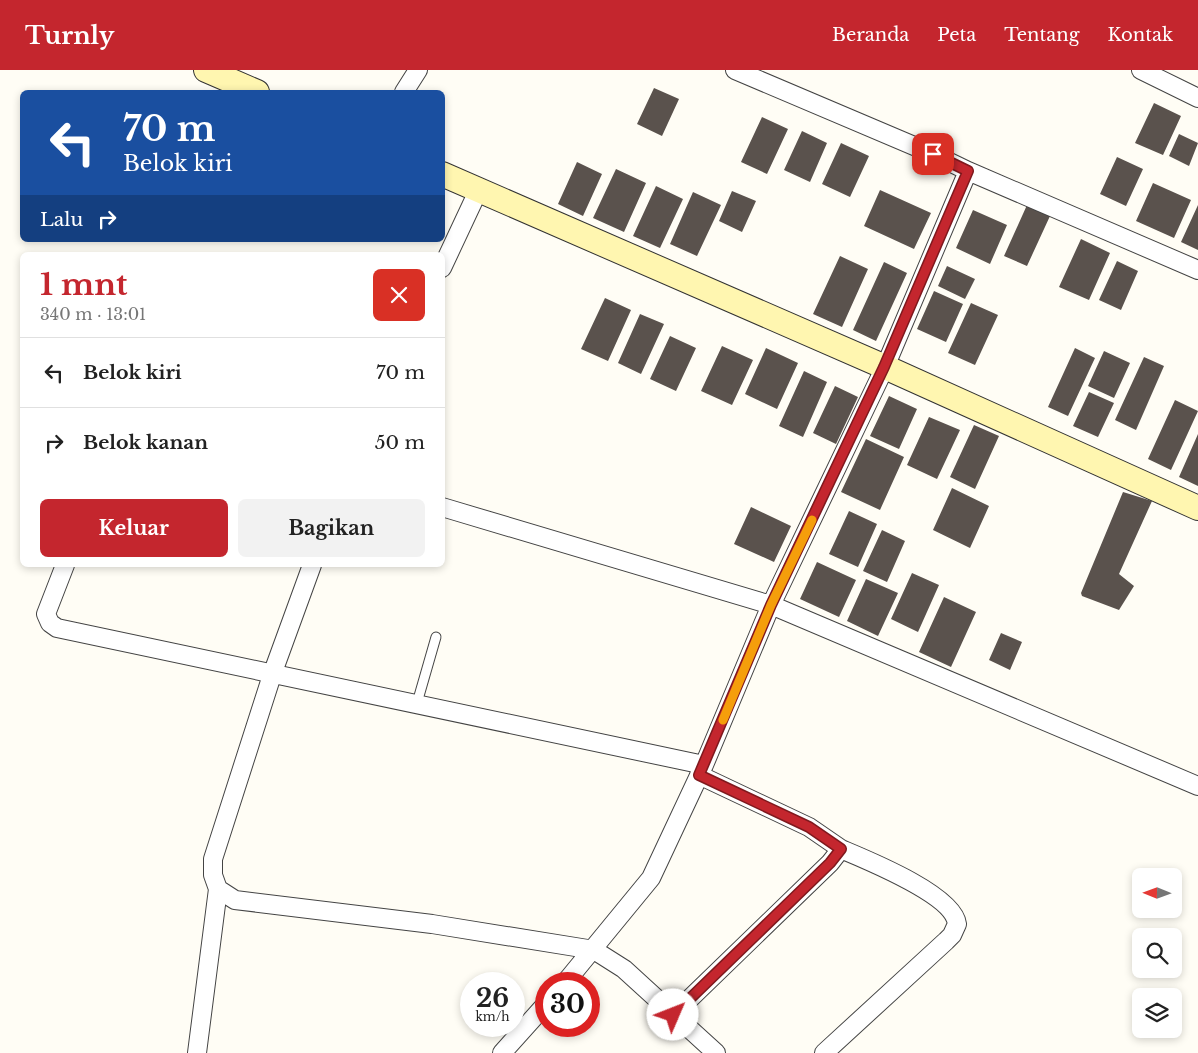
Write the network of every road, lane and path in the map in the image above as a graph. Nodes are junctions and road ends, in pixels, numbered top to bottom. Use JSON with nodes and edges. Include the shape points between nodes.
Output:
{"nodes":[{"id":1,"x":206,"y":70,"type":"edge"},
{"id":2,"x":418,"y":70,"type":"edge"},
{"id":3,"x":735,"y":70,"type":"edge"},
{"id":4,"x":1141,"y":70,"type":"edge"},
{"id":5,"x":252,"y":90,"type":"edge"},
{"id":6,"x":405,"y":90,"type":"edge"},
{"id":7,"x":1198,"y":98,"type":"edge"},
{"id":8,"x":968,"y":171,"type":"junction"},
{"id":9,"x":445,"y":175,"type":"edge"},
{"id":10,"x":479,"y":189,"type":"junction"},
{"id":11,"x":445,"y":262,"type":"edge"},
{"id":12,"x":1198,"y":270,"type":"edge"},
{"id":13,"x":884,"y":367,"type":"junction"},
{"id":14,"x":445,"y":508,"type":"edge"},
{"id":15,"x":1198,"y":508,"type":"edge"},
{"id":16,"x":64,"y":567,"type":"edge"},
{"id":17,"x":311,"y":567,"type":"edge"},
{"id":18,"x":771,"y":605,"type":"junction"},
{"id":19,"x":436,"y":637,"type":"dead end"},
{"id":20,"x":273,"y":672,"type":"junction"},
{"id":21,"x":417,"y":703,"type":"junction"},
{"id":22,"x":701,"y":770,"type":"junction"},
{"id":23,"x":1198,"y":786,"type":"edge"},
{"id":24,"x":841,"y":849,"type":"junction"},
{"id":25,"x":218,"y":889,"type":"junction"},
{"id":26,"x":594,"y":950,"type":"junction"},
{"id":27,"x":575,"y":972,"type":"edge"},
{"id":28,"x":673,"y":1015,"type":"junction"},
{"id":29,"x":535,"y":1016,"type":"edge"},
{"id":30,"x":197,"y":1053,"type":"edge"},
{"id":31,"x":502,"y":1053,"type":"edge"},
{"id":32,"x":716,"y":1053,"type":"edge"},
{"id":33,"x":824,"y":1053,"type":"edge"}],
"edges":[{"from":1,"to":5,"type":"main road"},
{"from":2,"to":6,"type":"street"},
{"from":3,"to":8,"type":"street"},
{"from":4,"to":7,"type":"street"},
{"from":8,"to":12,"type":"street"},
{"from":8,"to":13,"type":"street"},
{"from":9,"to":10,"type":"main road"},
{"from":10,"to":11,"type":"street"},
{"from":10,"to":13,"type":"main road"},
{"from":13,"to":15,"type":"main road"},
{"from":13,"to":18,"type":"street"},
{"from":14,"to":18,"type":"street"},
{"from":16,"to":20,"type":"street","via":[[46,614],[57,628]]},
{"from":17,"to":20,"type":"street"},
{"from":18,"to":22,"type":"street"},
{"from":18,"to":23,"type":"street"},
{"from":19,"to":21,"type":"lane"},
{"from":20,"to":21,"type":"street"},
{"from":20,"to":25,"type":"street","via":[[213,859],[213,875]]},
{"from":21,"to":22,"type":"street"},
{"from":22,"to":24,"type":"street","via":[[809,827]]},
{"from":22,"to":26,"type":"street","via":[[651,878]]},
{"from":24,"to":28,"type":"street"},
{"from":24,"to":33,"type":"street","via":[[936,896],[953,913],[957,924],[946,941]]},
{"from":25,"to":26,"type":"street","via":[[235,900],[432,924]]},
{"from":25,"to":30,"type":"street"},
{"from":26,"to":27,"type":"street"},
{"from":26,"to":28,"type":"street","via":[[624,969]]},
{"from":28,"to":32,"type":"street"},
{"from":29,"to":31,"type":"street"}]}
